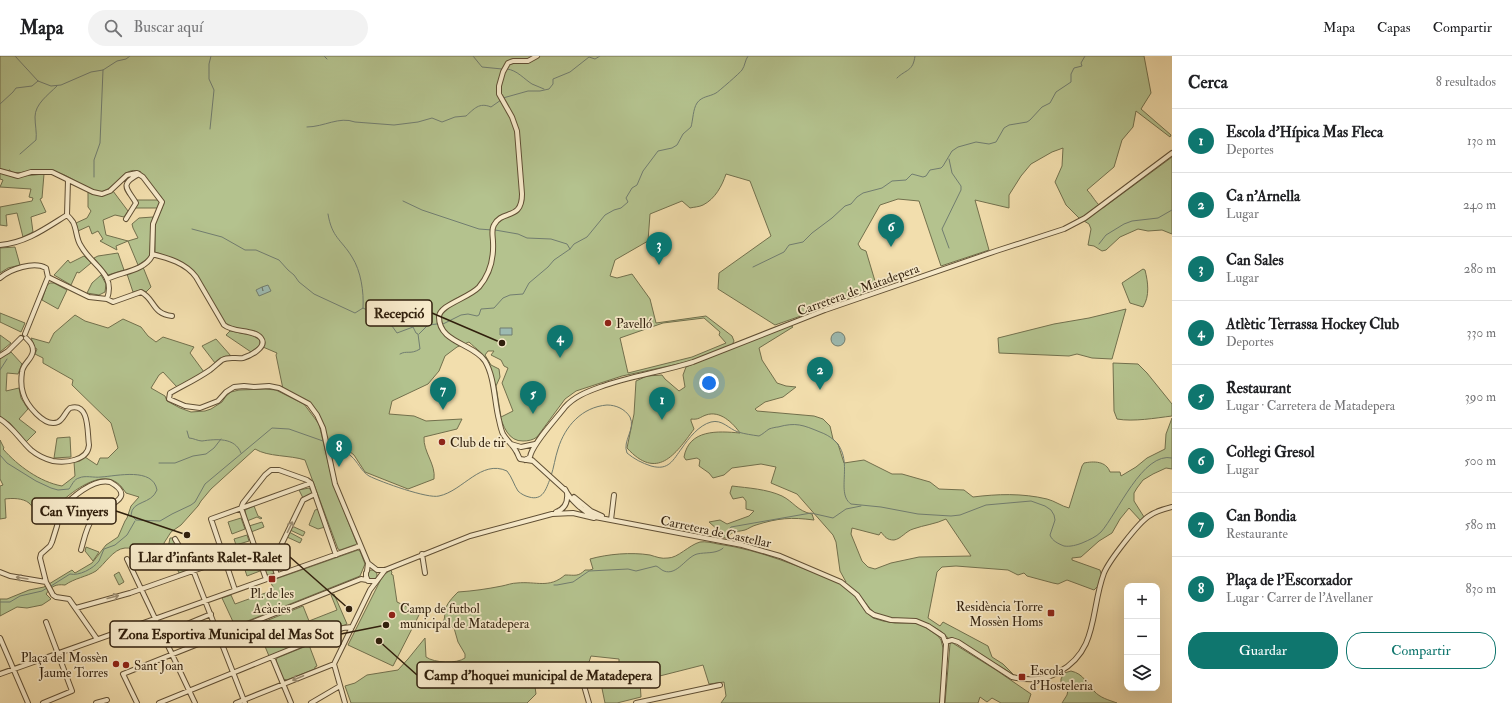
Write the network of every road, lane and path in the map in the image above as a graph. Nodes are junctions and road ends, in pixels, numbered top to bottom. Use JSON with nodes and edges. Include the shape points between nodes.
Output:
{"nodes":[{"id":1,"x":537,"y":56,"type":"edge"},
{"id":2,"x":1172,"y":153,"type":"edge"},
{"id":3,"x":0,"y":171,"type":"edge"},
{"id":4,"x":139,"y":174,"type":"junction"},
{"id":5,"x":68,"y":180,"type":"junction"},
{"id":6,"x":67,"y":215,"type":"junction"},
{"id":7,"x":126,"y":219,"type":"dead end"},
{"id":8,"x":0,"y":245,"type":"edge"},
{"id":9,"x":152,"y":254,"type":"junction"},
{"id":10,"x":48,"y":277,"type":"junction"},
{"id":11,"x":0,"y":278,"type":"edge"},
{"id":12,"x":107,"y":279,"type":"junction"},
{"id":13,"x":107,"y":299,"type":"junction"},
{"id":14,"x":172,"y":316,"type":"dead end"},
{"id":15,"x":24,"y":337,"type":"junction"},
{"id":16,"x":0,"y":356,"type":"edge"},
{"id":17,"x":0,"y":419,"type":"edge"},
{"id":18,"x":511,"y":444,"type":"junction"},
{"id":19,"x":535,"y":444,"type":"junction"},
{"id":20,"x":523,"y":447,"type":"junction"},
{"id":21,"x":517,"y":452,"type":"junction"},
{"id":22,"x":530,"y":454,"type":"junction"},
{"id":23,"x":525,"y":460,"type":"junction"},
{"id":24,"x":534,"y":463,"type":"junction"},
{"id":25,"x":311,"y":483,"type":"junction"},
{"id":26,"x":566,"y":491,"type":"junction"},
{"id":27,"x":315,"y":494,"type":"junction"},
{"id":28,"x":614,"y":495,"type":"dead end"},
{"id":29,"x":574,"y":497,"type":"junction"},
{"id":30,"x":1172,"y":507,"type":"edge"},
{"id":31,"x":241,"y":508,"type":"junction"},
{"id":32,"x":584,"y":510,"type":"junction"},
{"id":33,"x":576,"y":513,"type":"junction"},
{"id":34,"x":552,"y":514,"type":"junction"},
{"id":35,"x":601,"y":518,"type":"junction"},
{"id":36,"x":609,"y":519,"type":"junction"},
{"id":37,"x":175,"y":539,"type":"dead end"},
{"id":38,"x":360,"y":546,"type":"junction"},
{"id":39,"x":254,"y":548,"type":"junction"},
{"id":40,"x":81,"y":550,"type":"dead end"},
{"id":41,"x":336,"y":554,"type":"junction"},
{"id":42,"x":422,"y":554,"type":"junction"},
{"id":43,"x":127,"y":559,"type":"dead end"},
{"id":44,"x":225,"y":559,"type":"junction"},
{"id":45,"x":368,"y":563,"type":"junction"},
{"id":46,"x":376,"y":569,"type":"junction"},
{"id":47,"x":193,"y":570,"type":"junction"},
{"id":48,"x":385,"y":570,"type":"junction"},
{"id":49,"x":0,"y":572,"type":"edge"},
{"id":50,"x":366,"y":572,"type":"junction"},
{"id":51,"x":425,"y":573,"type":"dead end"},
{"id":52,"x":277,"y":575,"type":"junction"},
{"id":53,"x":379,"y":577,"type":"junction"},
{"id":54,"x":266,"y":579,"type":"junction"},
{"id":55,"x":361,"y":579,"type":"junction"},
{"id":56,"x":368,"y":580,"type":"junction"},
{"id":57,"x":376,"y":581,"type":"junction"},
{"id":58,"x":46,"y":582,"type":"junction"},
{"id":59,"x":141,"y":589,"type":"junction"},
{"id":60,"x":235,"y":590,"type":"junction"},
{"id":61,"x":370,"y":590,"type":"junction"},
{"id":62,"x":205,"y":601,"type":"junction"},
{"id":63,"x":76,"y":608,"type":"junction"},
{"id":64,"x":211,"y":614,"type":"junction"},
{"id":65,"x":156,"y":619,"type":"junction"},
{"id":66,"x":46,"y":622,"type":"dead end"},
{"id":67,"x":352,"y":627,"type":"junction"},
{"id":68,"x":163,"y":634,"type":"junction"},
{"id":69,"x":219,"y":636,"type":"junction"},
{"id":70,"x":0,"y":638,"type":"edge"},
{"id":71,"x":97,"y":639,"type":"junction"},
{"id":72,"x":945,"y":642,"type":"junction"},
{"id":73,"x":58,"y":653,"type":"junction"},
{"id":74,"x":173,"y":655,"type":"junction"},
{"id":75,"x":272,"y":657,"type":"junction"},
{"id":76,"x":334,"y":664,"type":"junction"},
{"id":77,"x":13,"y":669,"type":"junction"},
{"id":78,"x":580,"y":672,"type":"dead end"},
{"id":79,"x":233,"y":673,"type":"junction"},
{"id":80,"x":0,"y":674,"type":"edge"},
{"id":81,"x":283,"y":684,"type":"junction"},
{"id":82,"x":340,"y":686,"type":"junction"},
{"id":83,"x":720,"y":686,"type":"dead end"},
{"id":84,"x":189,"y":691,"type":"junction"},
{"id":85,"x":51,"y":701,"type":"edge"},
{"id":86,"x":106,"y":701,"type":"edge"},
{"id":87,"x":244,"y":702,"type":"edge"},
{"id":88,"x":28,"y":703,"type":"edge"},
{"id":89,"x":43,"y":703,"type":"edge"},
{"id":90,"x":96,"y":703,"type":"edge"},
{"id":91,"x":138,"y":703,"type":"edge"},
{"id":92,"x":159,"y":703,"type":"edge"},
{"id":93,"x":195,"y":703,"type":"edge"},
{"id":94,"x":236,"y":703,"type":"edge"},
{"id":95,"x":291,"y":703,"type":"edge"},
{"id":96,"x":311,"y":703,"type":"edge"},
{"id":97,"x":346,"y":703,"type":"edge"},
{"id":98,"x":589,"y":703,"type":"edge"},
{"id":99,"x":636,"y":703,"type":"edge"},
{"id":100,"x":942,"y":703,"type":"edge"}],
"edges":[{"from":1,"to":18,"type":"street","via":[[528,61],[511,62],[504,69],[499,89],[517,131],[522,200],[520,207],[516,212],[495,222],[493,257],[478,288],[472,294],[443,308],[439,317],[446,335],[475,351],[487,364],[501,428]]},
{"from":2,"to":19,"type":"street","name":"Carretera de Matadepera","via":[[1085,218],[1064,229],[825,310],[693,362],[621,380],[590,391],[569,402]]},
{"from":3,"to":5,"type":"street","via":[[18,176],[31,172],[48,172]]},
{"from":4,"to":5,"type":"street","via":[[127,175],[110,191],[102,194]]},
{"from":4,"to":7,"type":"street","via":[[126,186],[136,203]]},
{"from":4,"to":9,"type":"street","via":[[162,202],[153,224]]},
{"from":5,"to":6,"type":"street"},
{"from":6,"to":8,"type":"street","via":[[27,239]]},
{"from":6,"to":12,"type":"street","via":[[72,221],[80,246]]},
{"from":9,"to":12,"type":"street","via":[[151,259],[141,266]]},
{"from":9,"to":38,"type":"street","via":[[176,262],[191,272],[224,325],[256,334],[262,340],[262,346],[254,352],[243,358],[221,361],[170,393],[169,399],[185,406],[200,408],[218,401],[234,387],[274,387],[309,404],[321,424],[335,484]]},
{"from":10,"to":11,"type":"street","via":[[46,268],[40,265],[10,270]]},
{"from":10,"to":13,"type":"street","via":[[89,297]]},
{"from":10,"to":15,"type":"street"},
{"from":12,"to":13,"type":"street","via":[[110,286]]},
{"from":13,"to":14,"type":"street","via":[[113,302],[141,292],[159,312]]},
{"from":15,"to":16,"type":"street"},
{"from":15,"to":17,"type":"street","via":[[33,349],[22,370],[21,386],[24,397],[34,412],[49,422],[60,420],[70,408],[78,407],[82,410],[89,447],[82,457],[71,460],[45,458],[30,448]]},
{"from":18,"to":20,"type":"street"},
{"from":18,"to":21,"type":"street"},
{"from":19,"to":20,"type":"street"},
{"from":19,"to":22,"type":"street"},
{"from":20,"to":21,"type":"street"},
{"from":20,"to":22,"type":"street","via":[[528,448]]},
{"from":21,"to":23,"type":"street","via":[[520,459]]},
{"from":22,"to":23,"type":"street"},
{"from":22,"to":24,"type":"street"},
{"from":23,"to":24,"type":"street"},
{"from":24,"to":26,"type":"street"},
{"from":25,"to":27,"type":"street"},
{"from":25,"to":31,"type":"street"},
{"from":25,"to":31,"type":"street","via":[[279,470],[272,470],[265,474]]},
{"from":26,"to":29,"type":"street","name":"Carretera de Castellar"},
{"from":26,"to":32,"type":"street","name":"Carretera de Castellar"},
{"from":26,"to":34,"type":"street","via":[[565,506]]},
{"from":27,"to":41,"type":"street"},
{"from":52,"to":27,"type":"street","one_way":true,"via":[[273,562],[303,500]]},
{"from":28,"to":36,"type":"street"},
{"from":29,"to":32,"type":"street"},
{"from":29,"to":36,"type":"street","name":"Carretera de Castellar","via":[[591,511]]},
{"from":30,"to":72,"type":"street","via":[[1145,519],[1106,569],[1088,640],[1075,661],[1063,670],[1043,679],[1012,677],[955,641]]},
{"from":31,"to":39,"type":"street"},
{"from":31,"to":44,"type":"street","via":[[211,519]]},
{"from":32,"to":33,"type":"street"},
{"from":32,"to":35,"type":"street","name":"Carretera de Castellar"},
{"from":33,"to":34,"type":"street"},
{"from":33,"to":35,"type":"street"},
{"from":34,"to":42,"type":"street","via":[[475,534]]},
{"from":35,"to":36,"type":"street","name":"Carretera de Castellar"},
{"from":36,"to":72,"type":"street","name":"Carretera de Castellar","via":[[742,545],[780,556],[841,582],[857,595],[874,615],[890,620],[924,624],[940,634]]},
{"from":37,"to":47,"type":"street"},
{"from":38,"to":41,"type":"street"},
{"from":38,"to":45,"type":"street"},
{"from":39,"to":44,"type":"street"},
{"from":39,"to":54,"type":"street"},
{"from":40,"to":58,"type":"street","via":[[93,518],[120,500],[120,491],[110,482],[100,482],[87,487],[60,510],[52,542],[40,558]]},
{"from":41,"to":52,"type":"street"},
{"from":42,"to":48,"type":"street"},
{"from":42,"to":51,"type":"street"},
{"from":43,"to":59,"type":"street"},
{"from":44,"to":47,"type":"street"},
{"from":44,"to":60,"type":"street"},
{"from":45,"to":46,"type":"street"},
{"from":45,"to":50,"type":"street"},
{"from":46,"to":48,"type":"street"},
{"from":46,"to":50,"type":"street"},
{"from":46,"to":53,"type":"street"},
{"from":47,"to":59,"type":"street"},
{"from":47,"to":62,"type":"street"},
{"from":48,"to":53,"type":"street"},
{"from":58,"to":49,"type":"street","one_way":true},
{"from":50,"to":55,"type":"street"},
{"from":50,"to":56,"type":"street"},
{"from":52,"to":54,"type":"street"},
{"from":53,"to":57,"type":"street"},
{"from":54,"to":60,"type":"street"},
{"from":55,"to":56,"type":"street"},
{"from":55,"to":69,"type":"street"},
{"from":56,"to":57,"type":"street"},
{"from":56,"to":61,"type":"street"},
{"from":57,"to":61,"type":"street"},
{"from":58,"to":63,"type":"street","via":[[53,595],[69,599]]},
{"from":63,"to":59,"type":"street","one_way":true},
{"from":59,"to":65,"type":"street"},
{"from":60,"to":62,"type":"street"},
{"from":61,"to":67,"type":"street"},
{"from":62,"to":64,"type":"street"},
{"from":62,"to":65,"type":"street"},
{"from":63,"to":71,"type":"street"},
{"from":64,"to":68,"type":"street"},
{"from":64,"to":69,"type":"street"},
{"from":65,"to":68,"type":"street"},
{"from":65,"to":71,"type":"street"},
{"from":66,"to":73,"type":"street"},
{"from":67,"to":75,"type":"street","via":[[343,628]]},
{"from":67,"to":76,"type":"street"},
{"from":68,"to":74,"type":"street"},
{"from":69,"to":74,"type":"street"},
{"from":69,"to":79,"type":"street"},
{"from":70,"to":77,"type":"street"},
{"from":71,"to":73,"type":"street"},
{"from":72,"to":100,"type":"street"},
{"from":73,"to":77,"type":"street"},
{"from":73,"to":85,"type":"street","via":[[72,691]]},
{"from":74,"to":84,"type":"street"},
{"from":74,"to":91,"type":"street","via":[[123,674]]},
{"from":75,"to":79,"type":"street"},
{"from":75,"to":81,"type":"street"},
{"from":76,"to":81,"type":"street","one_way":true},
{"from":76,"to":82,"type":"street"},
{"from":77,"to":80,"type":"street"},
{"from":77,"to":88,"type":"street"},
{"from":78,"to":98,"type":"street"},
{"from":79,"to":84,"type":"street"},
{"from":79,"to":87,"type":"street"},
{"from":81,"to":87,"type":"street"},
{"from":81,"to":95,"type":"street"},
{"from":82,"to":96,"type":"street"},
{"from":82,"to":97,"type":"street"},
{"from":83,"to":99,"type":"street"},
{"from":84,"to":92,"type":"street"},
{"from":84,"to":93,"type":"street"},
{"from":85,"to":89,"type":"street"},
{"from":86,"to":90,"type":"street"},
{"from":87,"to":94,"type":"street"}]}
